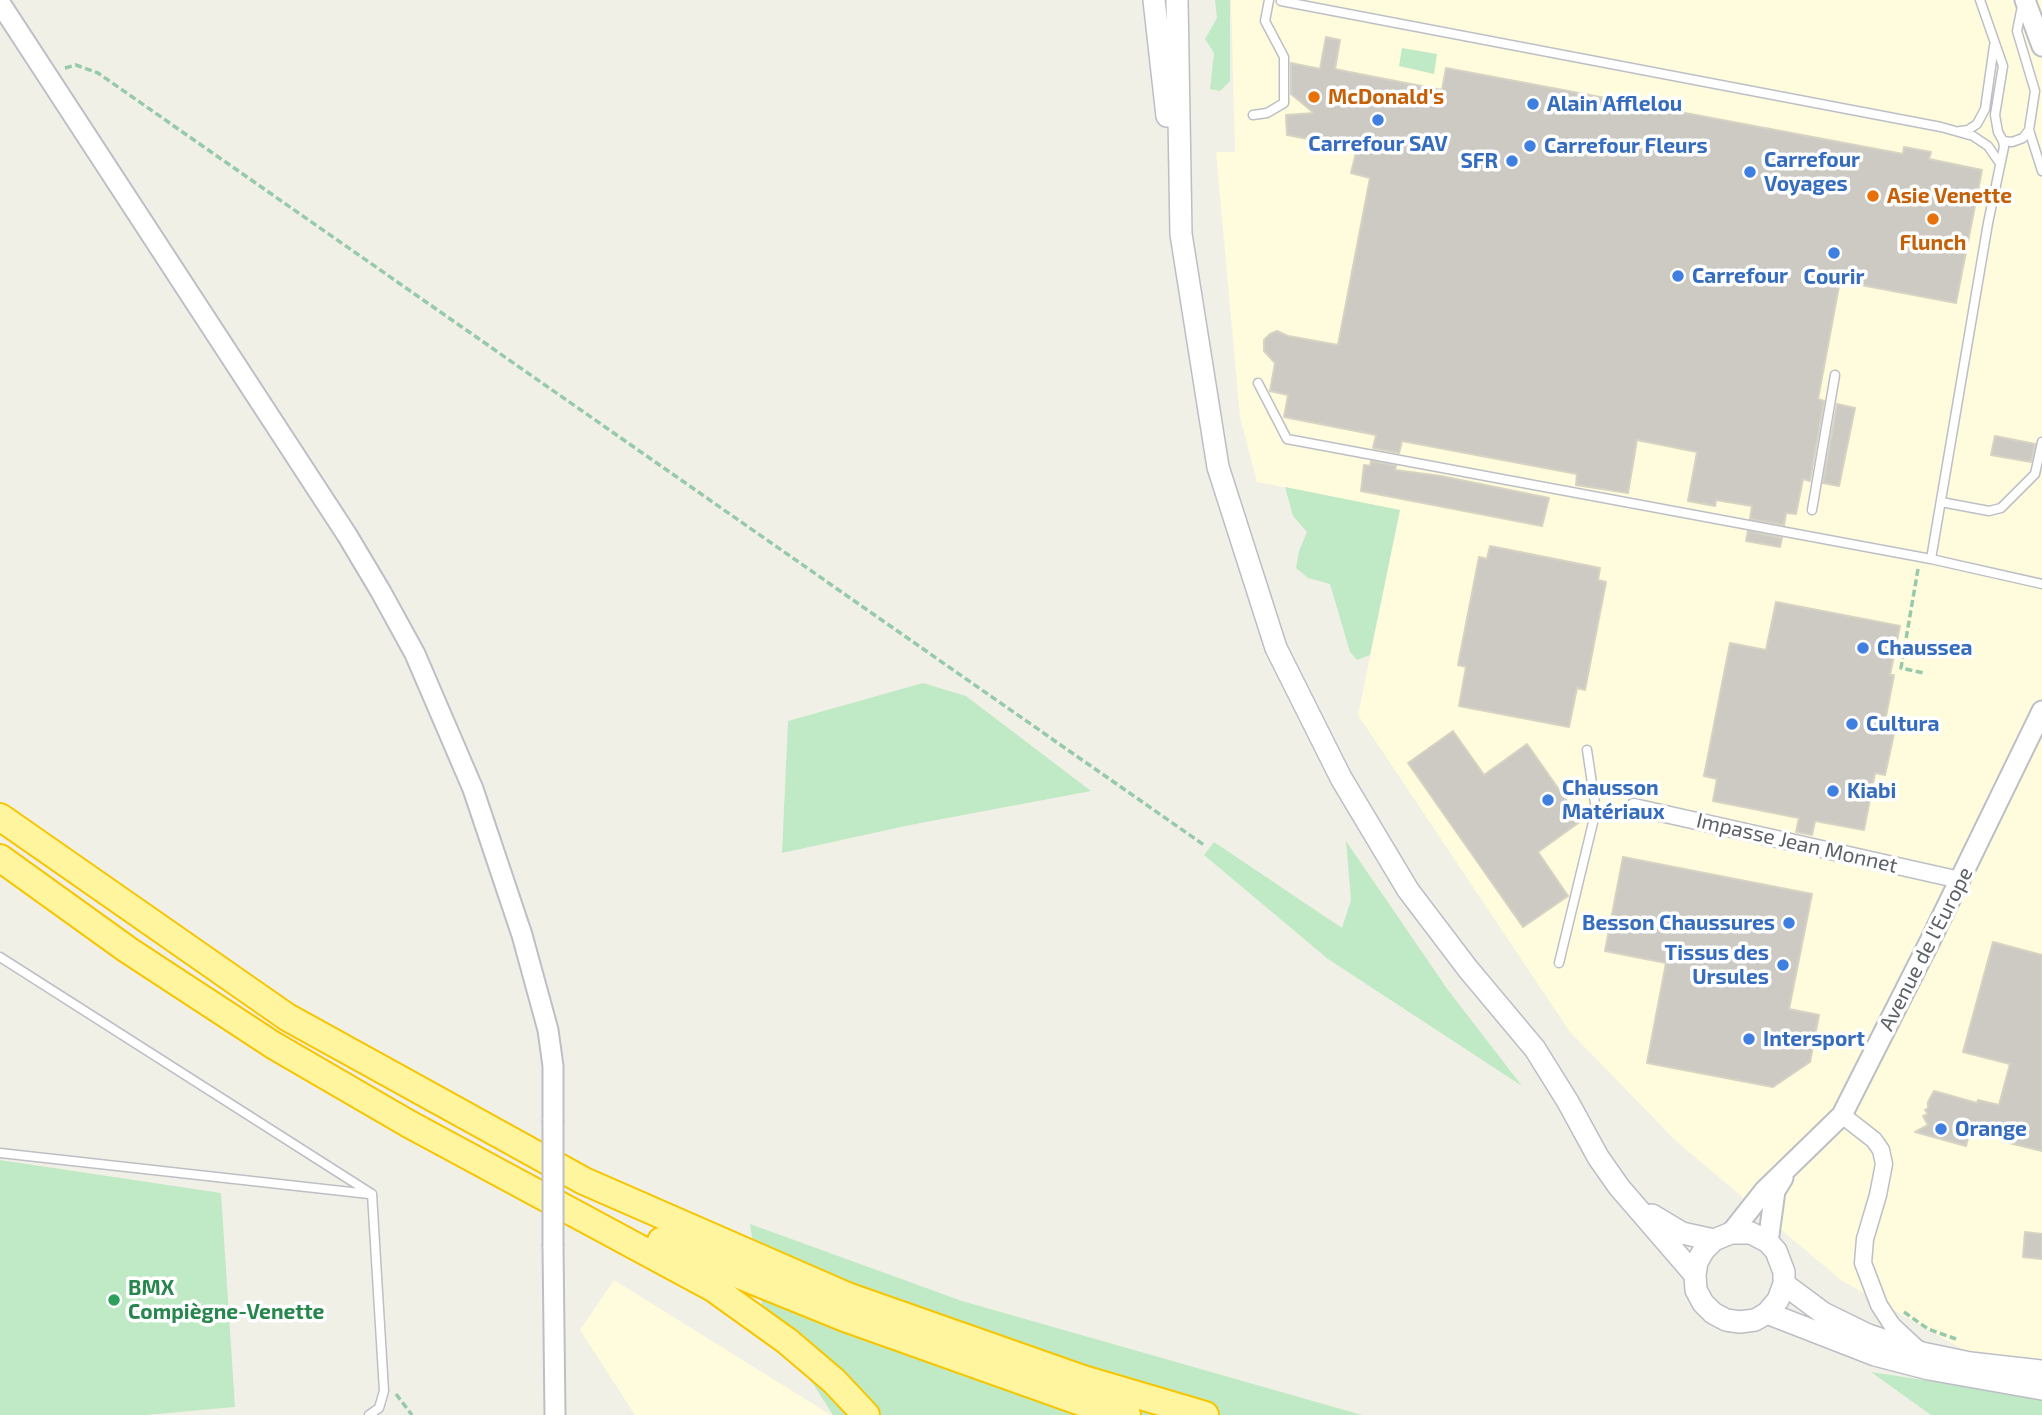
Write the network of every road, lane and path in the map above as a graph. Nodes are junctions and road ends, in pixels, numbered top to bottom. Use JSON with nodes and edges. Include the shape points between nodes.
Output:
{"nodes":[{"id":1,"x":1154,"y":0,"type":"edge"},
{"id":2,"x":1177,"y":0,"type":"edge"},
{"id":3,"x":1269,"y":0,"type":"edge"},
{"id":4,"x":1980,"y":0,"type":"edge"},
{"id":5,"x":2024,"y":0,"type":"edge"},
{"id":6,"x":1282,"y":1,"type":"edge"},
{"id":7,"x":0,"y":3,"type":"edge"},
{"id":8,"x":1994,"y":43,"type":"junction"},
{"id":9,"x":2042,"y":47,"type":"edge"},
{"id":10,"x":46,"y":72,"type":"junction"},
{"id":11,"x":1253,"y":115,"type":"dead end"},
{"id":12,"x":2029,"y":130,"type":"junction"},
{"id":13,"x":1954,"y":133,"type":"junction"},
{"id":14,"x":2003,"y":141,"type":"junction"},
{"id":15,"x":1999,"y":162,"type":"junction"},
{"id":16,"x":2042,"y":172,"type":"edge"},
{"id":17,"x":1181,"y":234,"type":"junction"},
{"id":18,"x":1835,"y":375,"type":"dead end"},
{"id":19,"x":1258,"y":383,"type":"dead end"},
{"id":20,"x":2042,"y":442,"type":"edge"},
{"id":21,"x":1941,"y":502,"type":"junction"},
{"id":22,"x":1812,"y":510,"type":"dead end"},
{"id":23,"x":1920,"y":557,"type":"junction"},
{"id":24,"x":1931,"y":559,"type":"junction"},
{"id":25,"x":2042,"y":584,"type":"edge"},
{"id":26,"x":1924,"y":673,"type":"dead end"},
{"id":27,"x":2042,"y":711,"type":"edge"},
{"id":28,"x":1587,"y":750,"type":"dead end"},
{"id":29,"x":1634,"y":807,"type":"dead end"},
{"id":30,"x":0,"y":817,"type":"edge"},
{"id":31,"x":1203,"y":845,"type":"dead end"},
{"id":32,"x":0,"y":858,"type":"edge"},
{"id":33,"x":1960,"y":880,"type":"junction"},
{"id":34,"x":0,"y":957,"type":"edge"},
{"id":35,"x":1559,"y":963,"type":"dead end"},
{"id":36,"x":1842,"y":1115,"type":"junction"},
{"id":37,"x":409,"y":1124,"type":"junction"},
{"id":38,"x":0,"y":1153,"type":"edge"},
{"id":39,"x":1787,"y":1171,"type":"junction"},
{"id":40,"x":372,"y":1194,"type":"junction"},
{"id":41,"x":1638,"y":1207,"type":"junction"},
{"id":42,"x":1723,"y":1237,"type":"junction"},
{"id":43,"x":1768,"y":1242,"type":"junction"},
{"id":44,"x":1695,"y":1275,"type":"junction"},
{"id":45,"x":1784,"y":1284,"type":"junction"},
{"id":46,"x":1894,"y":1305,"type":"dead end"},
{"id":47,"x":1767,"y":1312,"type":"junction"},
{"id":48,"x":1959,"y":1340,"type":"dead end"},
{"id":49,"x":1922,"y":1353,"type":"junction"},
{"id":50,"x":2042,"y":1371,"type":"edge"},
{"id":51,"x":2042,"y":1389,"type":"edge"},
{"id":52,"x":369,"y":1415,"type":"edge"},
{"id":53,"x":555,"y":1415,"type":"edge"},
{"id":54,"x":866,"y":1415,"type":"edge"},
{"id":55,"x":1127,"y":1415,"type":"edge"},
{"id":56,"x":1205,"y":1415,"type":"edge"}],
"edges":[{"from":1,"to":17,"type":"main road"},
{"from":2,"to":17,"type":"main road"},
{"from":3,"to":11,"type":"lane","via":[[1265,21],[1284,57],[1284,103]]},
{"from":4,"to":8,"type":"lane"},
{"from":5,"to":9,"type":"street"},
{"from":5,"to":12,"type":"lane","via":[[2017,31],[2035,92]]},
{"from":6,"to":13,"type":"lane"},
{"from":7,"to":10,"type":"street"},
{"from":8,"to":13,"type":"lane","via":[[1985,109],[1977,124]]},
{"from":8,"to":14,"type":"lane","via":[[2003,66],[1995,114]]},
{"from":10,"to":31,"type":"path","via":[[76,65],[98,73]]},
{"from":10,"to":53,"type":"street","bridge":true,"via":[[381,592],[415,654],[473,789],[522,935],[553,1066]]},
{"from":12,"to":14,"type":"lane","via":[[2023,138]]},
{"from":12,"to":16,"type":"lane"},
{"from":13,"to":15,"type":"lane","via":[[1973,136],[1988,146]]},
{"from":14,"to":15,"type":"lane"},
{"from":15,"to":21,"type":"lane"},
{"from":17,"to":41,"type":"main road","via":[[1218,467],[1276,648],[1341,778],[1408,890],[1535,1049],[1598,1157]]},
{"from":18,"to":22,"type":"lane"},
{"from":19,"to":23,"type":"lane","via":[[1287,439]]},
{"from":20,"to":21,"type":"lane","via":[[2035,474],[2001,508],[1989,511]]},
{"from":21,"to":24,"type":"lane"},
{"from":23,"to":24,"type":"lane"},
{"from":23,"to":26,"type":"path","via":[[1901,668]]},
{"from":24,"to":25,"type":"lane"},
{"from":27,"to":33,"type":"street","name":"Avenue de l'Europe"},
{"from":28,"to":35,"type":"lane","via":[[1596,810]]},
{"from":29,"to":33,"type":"street","name":"Impasse Jean Monnet"},
{"from":30,"to":56,"type":"highway","via":[[286,1017],[584,1181],[847,1296],[1083,1379]]},
{"from":32,"to":37,"type":"highway","via":[[128,950],[273,1045]]},
{"from":33,"to":36,"type":"street","name":"Avenue de l'Europe"},
{"from":34,"to":40,"type":"lane"},
{"from":36,"to":39,"type":"street","name":"Avenue de l'Europe"},
{"from":36,"to":49,"type":"street","via":[[1874,1140],[1884,1164],[1863,1263],[1878,1305]]},
{"from":37,"to":54,"type":"highway","via":[[713,1288],[787,1341]]},
{"from":37,"to":55,"type":"highway","via":[[726,1270],[845,1318]]},
{"from":38,"to":40,"type":"lane"},
{"from":39,"to":42,"type":"street","name":"Avenue de l'Europe"},
{"from":39,"to":43,"type":"street","via":[[1775,1191]]},
{"from":40,"to":52,"type":"lane","via":[[384,1391],[379,1408]]},
{"from":41,"to":42,"type":"main road","via":[[1682,1233]]},
{"from":41,"to":44,"type":"main road"},
{"from":42,"to":43,"type":"main road","via":[[1751,1233]]},
{"from":42,"to":44,"type":"main road","via":[[1704,1250]]},
{"from":43,"to":45,"type":"main road","via":[[1781,1261]]},
{"from":44,"to":47,"type":"main road","via":[[1703,1303],[1726,1320],[1748,1321]]},
{"from":45,"to":47,"type":"main road"},
{"from":45,"to":49,"type":"main road","via":[[1823,1313],[1868,1335]]},
{"from":46,"to":48,"type":"path","via":[[1928,1329]]},
{"from":47,"to":51,"type":"main road","via":[[1875,1355]]},
{"from":49,"to":50,"type":"main road"}]}
